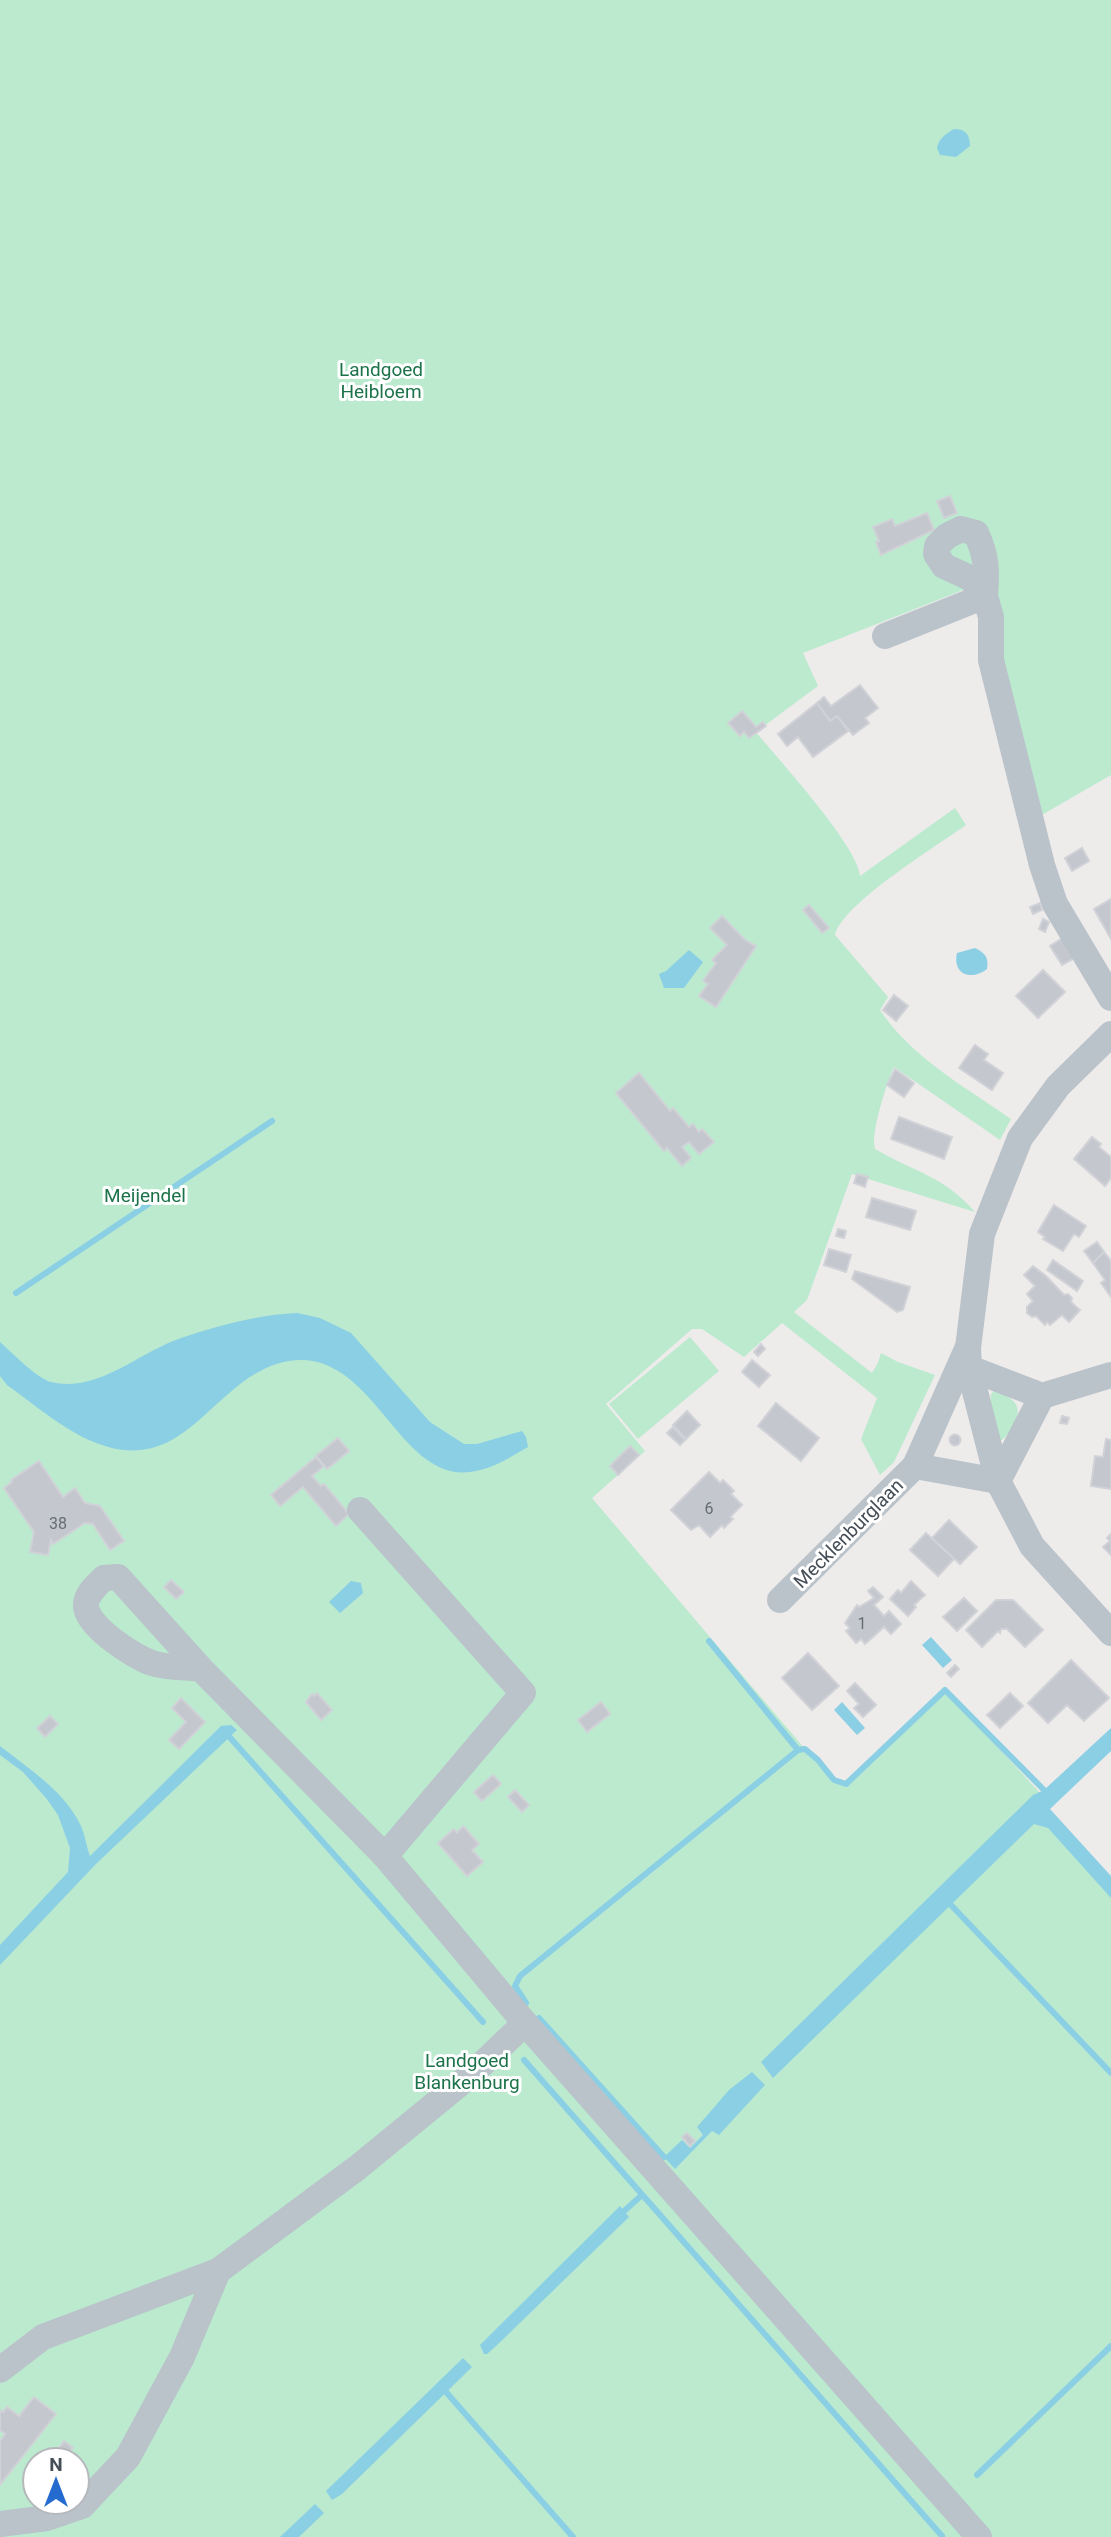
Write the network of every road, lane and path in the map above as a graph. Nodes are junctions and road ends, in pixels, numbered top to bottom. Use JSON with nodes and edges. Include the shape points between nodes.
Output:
{"nodes":[{"id":1,"x":886,"y":636,"type":"dead end"},
{"id":2,"x":1111,"y":998,"type":"edge"},
{"id":3,"x":1111,"y":1034,"type":"edge"},
{"id":4,"x":968,"y":1358,"type":"junction"},
{"id":5,"x":1111,"y":1375,"type":"edge"},
{"id":6,"x":1042,"y":1396,"type":"junction"},
{"id":7,"x":915,"y":1466,"type":"junction"},
{"id":8,"x":998,"y":1481,"type":"junction"},
{"id":9,"x":360,"y":1510,"type":"dead end"},
{"id":10,"x":780,"y":1600,"type":"dead end"},
{"id":11,"x":1111,"y":1633,"type":"edge"},
{"id":12,"x":201,"y":1669,"type":"dead end"},
{"id":13,"x":386,"y":1856,"type":"junction"},
{"id":14,"x":526,"y":2023,"type":"junction"},
{"id":15,"x":218,"y":2271,"type":"junction"},
{"id":16,"x":0,"y":2370,"type":"edge"},
{"id":17,"x":0,"y":2524,"type":"edge"},
{"id":18,"x":979,"y":2537,"type":"edge"}],
"edges":[{"from":1,"to":2,"type":"street","via":[[985,596],[991,617],[991,660],[1042,866],[1055,904]]},
{"from":3,"to":4,"type":"street","via":[[1058,1086],[1020,1138],[982,1234]]},
{"from":4,"to":6,"type":"street"},
{"from":4,"to":7,"type":"street","name":"Mecklenburglaan"},
{"from":4,"to":8,"type":"street"},
{"from":5,"to":6,"type":"street"},
{"from":6,"to":8,"type":"street"},
{"from":7,"to":8,"type":"street","name":"Mecklenburglaan"},
{"from":7,"to":10,"type":"street","name":"Mecklenburglaan"},
{"from":8,"to":11,"type":"street","via":[[1032,1546]]},
{"from":9,"to":13,"type":"street","via":[[523,1693]]},
{"from":12,"to":13,"type":"street"},
{"from":13,"to":14,"type":"street"},
{"from":14,"to":15,"type":"street","via":[[357,2168]]},
{"from":14,"to":18,"type":"street"},
{"from":15,"to":16,"type":"street","via":[[43,2337]]},
{"from":15,"to":17,"type":"street","via":[[181,2357],[128,2456],[82,2505],[47,2518]]}]}
